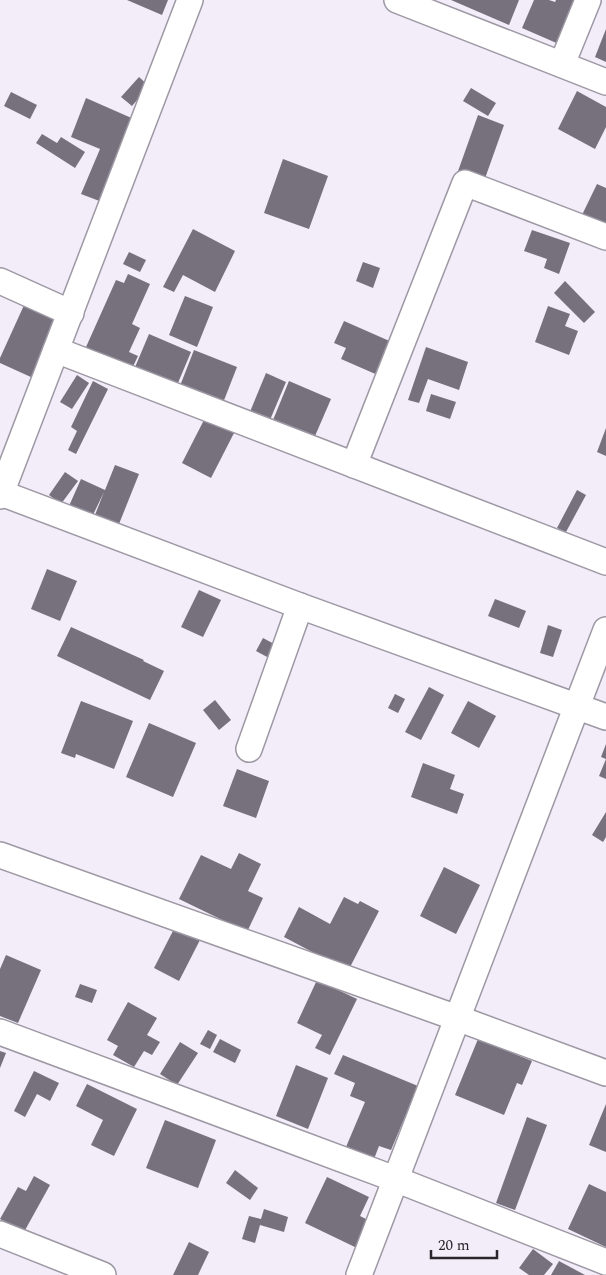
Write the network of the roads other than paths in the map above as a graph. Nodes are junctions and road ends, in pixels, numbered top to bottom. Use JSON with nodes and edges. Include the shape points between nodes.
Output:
{"nodes":[{"id":1,"x":190,"y":0,"type":"edge"},
{"id":2,"x":397,"y":0,"type":"edge"},
{"id":3,"x":588,"y":0,"type":"edge"},
{"id":4,"x":562,"y":64,"type":"junction"},
{"id":5,"x":606,"y":82,"type":"edge"},
{"id":6,"x":606,"y":237,"type":"edge"},
{"id":7,"x":0,"y":282,"type":"edge"},
{"id":8,"x":71,"y":312,"type":"junction"},
{"id":9,"x":56,"y":350,"type":"junction"},
{"id":10,"x":354,"y":465,"type":"junction"},
{"id":11,"x":0,"y":495,"type":"edge"},
{"id":12,"x":606,"y":562,"type":"edge"},
{"id":13,"x":300,"y":606,"type":"junction"},
{"id":14,"x":606,"y":630,"type":"edge"},
{"id":15,"x":577,"y":706,"type":"junction"},
{"id":16,"x":606,"y":717,"type":"edge"},
{"id":17,"x":249,"y":749,"type":"dead end"},
{"id":18,"x":0,"y":855,"type":"edge"},
{"id":19,"x":457,"y":1018,"type":"junction"},
{"id":20,"x":0,"y":1032,"type":"edge"},
{"id":21,"x":606,"y":1073,"type":"edge"},
{"id":22,"x":395,"y":1179,"type":"junction"},
{"id":23,"x":0,"y":1234,"type":"edge"},
{"id":24,"x":606,"y":1262,"type":"edge"},
{"id":25,"x":103,"y":1275,"type":"edge"},
{"id":26,"x":359,"y":1275,"type":"edge"}],
"edges":[{"from":1,"to":8,"type":"street"},
{"from":2,"to":4,"type":"street"},
{"from":3,"to":4,"type":"street"},
{"from":4,"to":5,"type":"street"},
{"from":6,"to":10,"type":"street","via":[[465,183]]},
{"from":7,"to":8,"type":"street"},
{"from":8,"to":9,"type":"street"},
{"from":9,"to":10,"type":"street"},
{"from":9,"to":11,"type":"street"},
{"from":10,"to":12,"type":"street"},
{"from":11,"to":13,"type":"street"},
{"from":13,"to":15,"type":"street"},
{"from":13,"to":17,"type":"street"},
{"from":14,"to":15,"type":"street"},
{"from":15,"to":16,"type":"street"},
{"from":15,"to":19,"type":"street"},
{"from":18,"to":19,"type":"street"},
{"from":19,"to":21,"type":"street"},
{"from":19,"to":22,"type":"street"},
{"from":20,"to":22,"type":"street"},
{"from":22,"to":24,"type":"street"},
{"from":22,"to":26,"type":"street"},
{"from":23,"to":25,"type":"street"}]}
